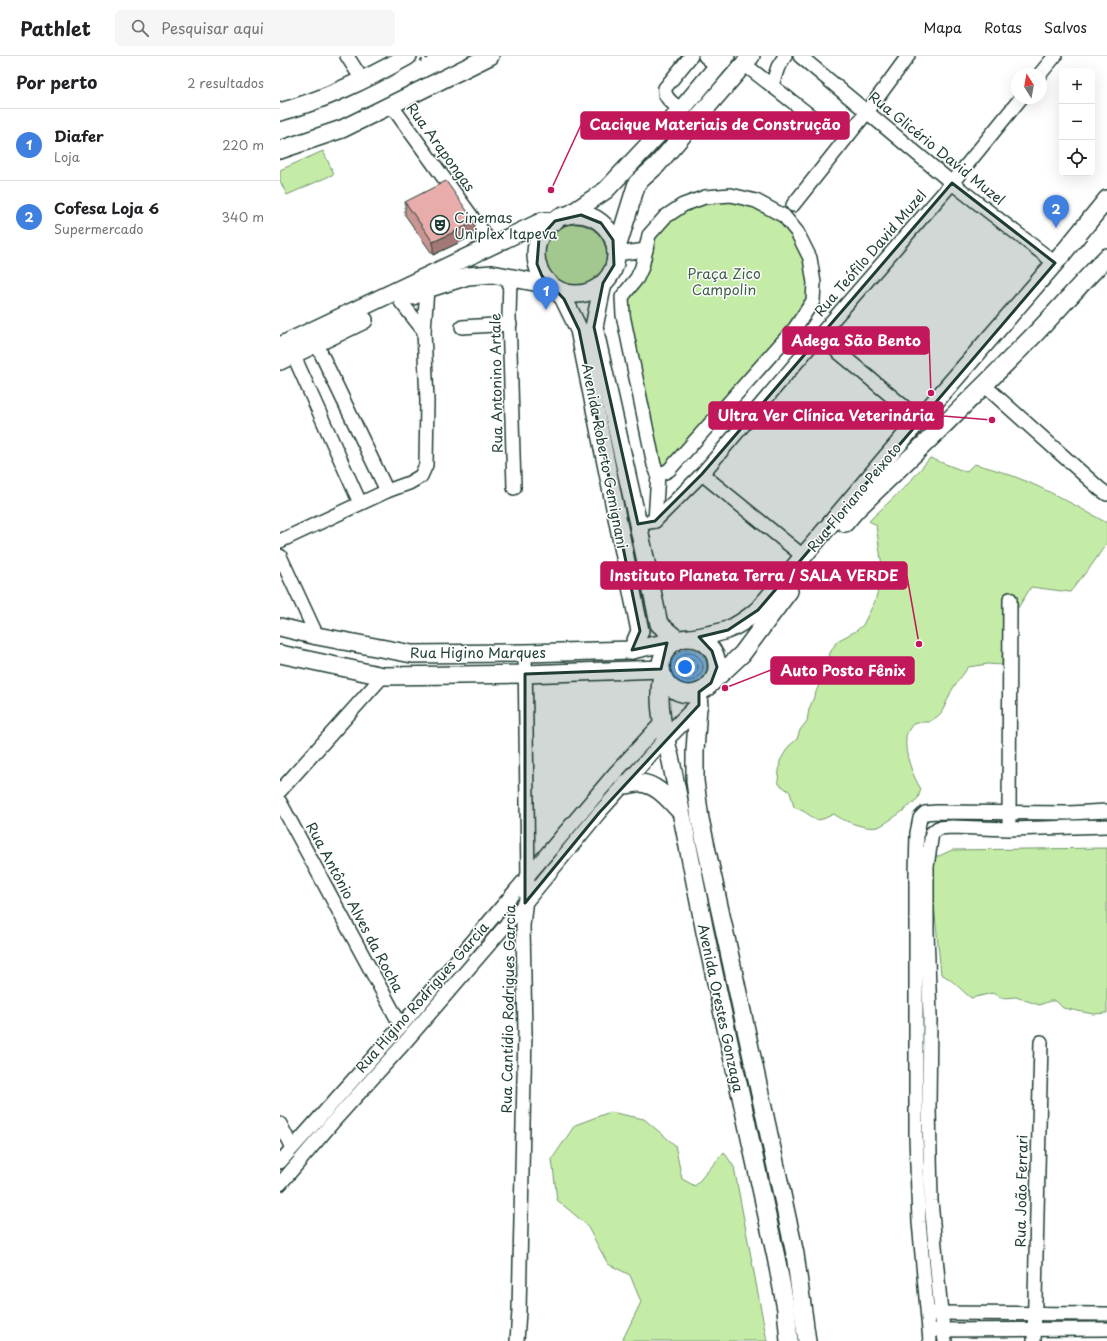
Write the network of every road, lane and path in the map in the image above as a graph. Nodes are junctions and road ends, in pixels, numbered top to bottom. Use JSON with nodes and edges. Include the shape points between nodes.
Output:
{"nodes":[{"id":1,"x":347,"y":56,"type":"edge"},
{"id":2,"x":408,"y":56,"type":"edge"},
{"id":3,"x":490,"y":56,"type":"edge"},
{"id":4,"x":691,"y":56,"type":"edge"},
{"id":5,"x":785,"y":56,"type":"edge"},
{"id":6,"x":800,"y":56,"type":"edge"},
{"id":7,"x":908,"y":56,"type":"edge"},
{"id":8,"x":1055,"y":56,"type":"edge"},
{"id":9,"x":716,"y":60,"type":"edge"},
{"id":10,"x":747,"y":60,"type":"edge"},
{"id":11,"x":1045,"y":68,"type":"edge"},
{"id":12,"x":363,"y":81,"type":"junction"},
{"id":13,"x":772,"y":85,"type":"junction"},
{"id":14,"x":1016,"y":104,"type":"edge"},
{"id":15,"x":391,"y":105,"type":"junction"},
{"id":16,"x":681,"y":110,"type":"junction"},
{"id":17,"x":280,"y":112,"type":"edge"},
{"id":18,"x":867,"y":112,"type":"junction"},
{"id":19,"x":821,"y":124,"type":"dead end"},
{"id":20,"x":280,"y":150,"type":"edge"},
{"id":21,"x":952,"y":183,"type":"junction"},
{"id":22,"x":1107,"y":199,"type":"edge"},
{"id":23,"x":793,"y":205,"type":"dead end"},
{"id":24,"x":562,"y":218,"type":"junction"},
{"id":25,"x":493,"y":246,"type":"junction"},
{"id":26,"x":646,"y":250,"type":"junction"},
{"id":27,"x":616,"y":252,"type":"junction"},
{"id":28,"x":1055,"y":263,"type":"junction"},
{"id":29,"x":1104,"y":265,"type":"edge"},
{"id":30,"x":510,"y":278,"type":"junction"},
{"id":31,"x":603,"y":284,"type":"junction"},
{"id":32,"x":553,"y":287,"type":"junction"},
{"id":33,"x":427,"y":289,"type":"junction"},
{"id":34,"x":401,"y":302,"type":"junction"},
{"id":35,"x":510,"y":324,"type":"junction"},
{"id":36,"x":462,"y":327,"type":"dead end"},
{"id":37,"x":424,"y":331,"type":"junction"},
{"id":38,"x":819,"y":336,"type":"junction"},
{"id":39,"x":316,"y":343,"type":"junction"},
{"id":40,"x":284,"y":354,"type":"edge"},
{"id":41,"x":984,"y":385,"type":"junction"},
{"id":42,"x":920,"y":420,"type":"junction"},
{"id":43,"x":658,"y":474,"type":"junction"},
{"id":44,"x":702,"y":474,"type":"junction"},
{"id":45,"x":514,"y":488,"type":"dead end"},
{"id":46,"x":387,"y":491,"type":"junction"},
{"id":47,"x":1107,"y":494,"type":"edge"},
{"id":48,"x":360,"y":503,"type":"junction"},
{"id":49,"x":655,"y":521,"type":"junction"},
{"id":50,"x":638,"y":524,"type":"junction"},
{"id":51,"x":280,"y":541,"type":"edge"},
{"id":52,"x":280,"y":556,"type":"edge"},
{"id":53,"x":803,"y":556,"type":"junction"},
{"id":54,"x":1010,"y":599,"type":"dead end"},
{"id":55,"x":280,"y":627,"type":"edge"},
{"id":56,"x":317,"y":636,"type":"junction"},
{"id":57,"x":685,"y":639,"type":"junction"},
{"id":58,"x":389,"y":650,"type":"junction"},
{"id":59,"x":632,"y":650,"type":"junction"},
{"id":60,"x":525,"y":653,"type":"junction"},
{"id":61,"x":280,"y":654,"type":"edge"},
{"id":62,"x":662,"y":672,"type":"junction"},
{"id":63,"x":525,"y":674,"type":"junction"},
{"id":64,"x":382,"y":676,"type":"junction"},
{"id":65,"x":703,"y":693,"type":"junction"},
{"id":66,"x":663,"y":721,"type":"junction"},
{"id":67,"x":665,"y":739,"type":"junction"},
{"id":68,"x":625,"y":785,"type":"junction"},
{"id":69,"x":280,"y":791,"type":"edge"},
{"id":70,"x":280,"y":802,"type":"edge"},
{"id":71,"x":680,"y":811,"type":"junction"},
{"id":72,"x":1107,"y":811,"type":"edge"},
{"id":73,"x":1010,"y":812,"type":"junction"},
{"id":74,"x":1107,"y":826,"type":"edge"},
{"id":75,"x":1010,"y":829,"type":"junction"},
{"id":76,"x":528,"y":878,"type":"junction"},
{"id":77,"x":526,"y":903,"type":"junction"},
{"id":78,"x":401,"y":1026,"type":"junction"},
{"id":79,"x":1041,"y":1042,"type":"dead end"},
{"id":80,"x":280,"y":1124,"type":"edge"},
{"id":81,"x":292,"y":1148,"type":"junction"},
{"id":82,"x":280,"y":1162,"type":"edge"},
{"id":83,"x":280,"y":1184,"type":"edge"},
{"id":84,"x":928,"y":1313,"type":"junction"},
{"id":85,"x":941,"y":1313,"type":"junction"},
{"id":86,"x":1034,"y":1314,"type":"junction"},
{"id":87,"x":1107,"y":1314,"type":"edge"},
{"id":88,"x":1107,"y":1329,"type":"edge"},
{"id":89,"x":1034,"y":1335,"type":"edge"},
{"id":90,"x":930,"y":1336,"type":"edge"},
{"id":91,"x":945,"y":1336,"type":"edge"},
{"id":92,"x":516,"y":1341,"type":"edge"},
{"id":93,"x":789,"y":1341,"type":"edge"},
{"id":94,"x":807,"y":1341,"type":"edge"}],
"edges":[{"from":1,"to":12,"type":"street"},
{"from":2,"to":12,"type":"main road"},
{"from":3,"to":15,"type":"main road"},
{"from":4,"to":16,"type":"street","via":[[665,88],[664,93]]},
{"from":5,"to":13,"type":"street"},
{"from":6,"to":18,"type":"street","name":"Rua Glicério David Muzel"},
{"from":7,"to":18,"type":"street"},
{"from":8,"to":11,"type":"street"},
{"from":9,"to":16,"type":"main road"},
{"from":10,"to":13,"type":"street"},
{"from":10,"to":27,"type":"main road","via":[[657,165],[637,183]]},
{"from":12,"to":17,"type":"main road","via":[[305,106]]},
{"from":13,"to":19,"type":"street"},
{"from":14,"to":21,"type":"street","name":"Rua Teófilo David Muzel"},
{"from":15,"to":20,"type":"main road","via":[[342,129]]},
{"from":15,"to":25,"type":"street","name":"Rua Arapongas"},
{"from":16,"to":24,"type":"main road","via":[[606,190]]},
{"from":18,"to":21,"type":"street","name":"Rua Glicério David Muzel"},
{"from":18,"to":23,"type":"street"},
{"from":21,"to":28,"type":"street","name":"Rua Glicério David Muzel"},
{"from":21,"to":38,"type":"street","name":"Rua Teófilo David Muzel"},
{"from":22,"to":28,"type":"main road","name":"Rua Floriano Peixoto"},
{"from":24,"to":25,"type":"main road","via":[[543,221]]},
{"from":24,"to":27,"type":"main road","via":[[580,215],[600,223],[611,236]]},
{"from":24,"to":32,"type":"main road","via":[[546,229],[539,239],[536,252],[542,276]]},
{"from":25,"to":40,"type":"main road"},
{"from":26,"to":27,"type":"street"},
{"from":26,"to":43,"type":"street","via":[[637,278],[622,297],[622,308],[654,465]]},
{"from":26,"to":43,"type":"street","via":[[649,235],[665,217],[683,205],[706,197],[731,195],[756,201],[784,216],[797,232],[810,258],[814,284],[813,301],[795,328],[669,470]]},
{"from":27,"to":31,"type":"main road","via":[[610,275]]},
{"from":28,"to":42,"type":"main road","name":"Rua Floriano Peixoto"},
{"from":29,"to":41,"type":"main road"},
{"from":30,"to":32,"type":"main road"},
{"from":30,"to":33,"type":"main road","via":[[492,274],[468,276]]},
{"from":30,"to":35,"type":"street","name":"Rua Antonino Artale"},
{"from":31,"to":32,"type":"main road","via":[[593,291],[580,294],[568,294]]},
{"from":31,"to":50,"type":"main road","name":"Avenida Roberto Gemignani","via":[[594,327]]},
{"from":32,"to":59,"type":"main road","name":"Avenida Roberto Gemignani","via":[[564,299],[579,330],[640,631]]},
{"from":33,"to":34,"type":"main road"},
{"from":33,"to":37,"type":"street"},
{"from":34,"to":37,"type":"street"},
{"from":34,"to":39,"type":"main road"},
{"from":35,"to":36,"type":"street"},
{"from":35,"to":45,"type":"street","name":"Rua Antonino Artale"},
{"from":37,"to":46,"type":"street","via":[[426,465],[420,476]]},
{"from":38,"to":42,"type":"street"},
{"from":38,"to":44,"type":"street","name":"Rua Teófilo David Muzel"},
{"from":39,"to":40,"type":"main road"},
{"from":39,"to":46,"type":"street"},
{"from":40,"to":48,"type":"street"},
{"from":41,"to":47,"type":"street"},
{"from":41,"to":65,"type":"main road","via":[[856,510],[782,600],[742,654]]},
{"from":42,"to":53,"type":"main road","name":"Rua Floriano Peixoto"},
{"from":43,"to":49,"type":"street"},
{"from":44,"to":49,"type":"street","name":"Rua Teófilo David Muzel"},
{"from":44,"to":53,"type":"street"},
{"from":46,"to":48,"type":"street"},
{"from":48,"to":51,"type":"street"},
{"from":49,"to":50,"type":"street"},
{"from":50,"to":57,"type":"main road","name":"Avenida Roberto Gemignani","via":[[659,624]]},
{"from":52,"to":56,"type":"street"},
{"from":53,"to":57,"type":"main road","name":"Rua Floriano Peixoto","via":[[770,597],[746,620],[728,630]]},
{"from":54,"to":73,"type":"street"},
{"from":55,"to":56,"type":"main road","name":"Rua Higino Marques"},
{"from":56,"to":58,"type":"main road","name":"Rua Higino Marques"},
{"from":57,"to":59,"type":"main road","name":"Rua Higino Marques"},
{"from":57,"to":62,"type":"main road","via":[[667,649],[661,662]]},
{"from":57,"to":65,"type":"main road","via":[[699,640],[707,645],[716,659],[716,672]]},
{"from":58,"to":60,"type":"main road","name":"Rua Higino Marques","via":[[412,654]]},
{"from":58,"to":64,"type":"main road","via":[[396,658],[395,670]]},
{"from":59,"to":60,"type":"main road","name":"Rua Higino Marques"},
{"from":60,"to":63,"type":"street","name":"Rua Cantídio Rodrigues Garcia"},
{"from":61,"to":64,"type":"main road","name":"Rua Higino Marques"},
{"from":62,"to":63,"type":"main road","name":"Rua Higino Marques"},
{"from":62,"to":65,"type":"main road","via":[[674,690],[686,694]]},
{"from":62,"to":66,"type":"main road","name":"Avenida Orestes Gonzaga","via":[[660,693]]},
{"from":63,"to":64,"type":"main road","name":"Rua Higino Marques"},
{"from":63,"to":76,"type":"street","name":"Rua Cantídio Rodrigues Garcia"},
{"from":64,"to":69,"type":"street"},
{"from":65,"to":67,"type":"main road"},
{"from":65,"to":94,"type":"main road","name":"Avenida Orestes Gonzaga","via":[[695,751],[695,781],[700,819],[795,1254]]},
{"from":66,"to":67,"type":"main road","name":"Avenida Orestes Gonzaga"},
{"from":66,"to":76,"type":"street","name":"Rua Higino Rodrigues Garcia","via":[[615,773]]},
{"from":67,"to":68,"type":"street","name":"Rua Higino Rodrigues Garcia"},
{"from":67,"to":71,"type":"main road","name":"Avenida Orestes Gonzaga"},
{"from":68,"to":71,"type":"main road","via":[[641,783],[659,790]]},
{"from":68,"to":77,"type":"street","name":"Rua Higino Rodrigues Garcia"},
{"from":70,"to":78,"type":"street","name":"Rua Antônio Alves da Rocha"},
{"from":71,"to":93,"type":"main road","name":"Avenida Orestes Gonzaga","via":[[776,1257]]},
{"from":72,"to":73,"type":"street"},
{"from":73,"to":75,"type":"street"},
{"from":73,"to":84,"type":"street","via":[[936,812],[925,814],[920,818],[918,826],[916,1136],[919,1222]]},
{"from":74,"to":75,"type":"street"},
{"from":75,"to":85,"type":"street","via":[[938,828],[932,833],[930,843],[927,932],[931,1185]]},
{"from":76,"to":77,"type":"street","name":"Rua Cantídio Rodrigues Garcia"},
{"from":76,"to":78,"type":"street","name":"Rua Higino Rodrigues Garcia"},
{"from":77,"to":83,"type":"street","name":"Rua Higino Rodrigues Garcia"},
{"from":77,"to":92,"type":"street","name":"Rua Cantídio Rodrigues Garcia","via":[[523,926],[525,1032],[519,1311]]},
{"from":78,"to":81,"type":"street","name":"Rua Higino Rodrigues Garcia"},
{"from":79,"to":86,"type":"street","name":"Rua João Ferrari"},
{"from":80,"to":81,"type":"street"},
{"from":81,"to":82,"type":"street","name":"Rua Higino Rodrigues Garcia"},
{"from":84,"to":85,"type":"street"},
{"from":84,"to":90,"type":"street"},
{"from":85,"to":86,"type":"street"},
{"from":85,"to":91,"type":"street"},
{"from":86,"to":87,"type":"street"},
{"from":86,"to":89,"type":"street","name":"Rua João Ferrari"},
{"from":88,"to":89,"type":"street"},
{"from":89,"to":91,"type":"street"},
{"from":90,"to":91,"type":"street"}]}
